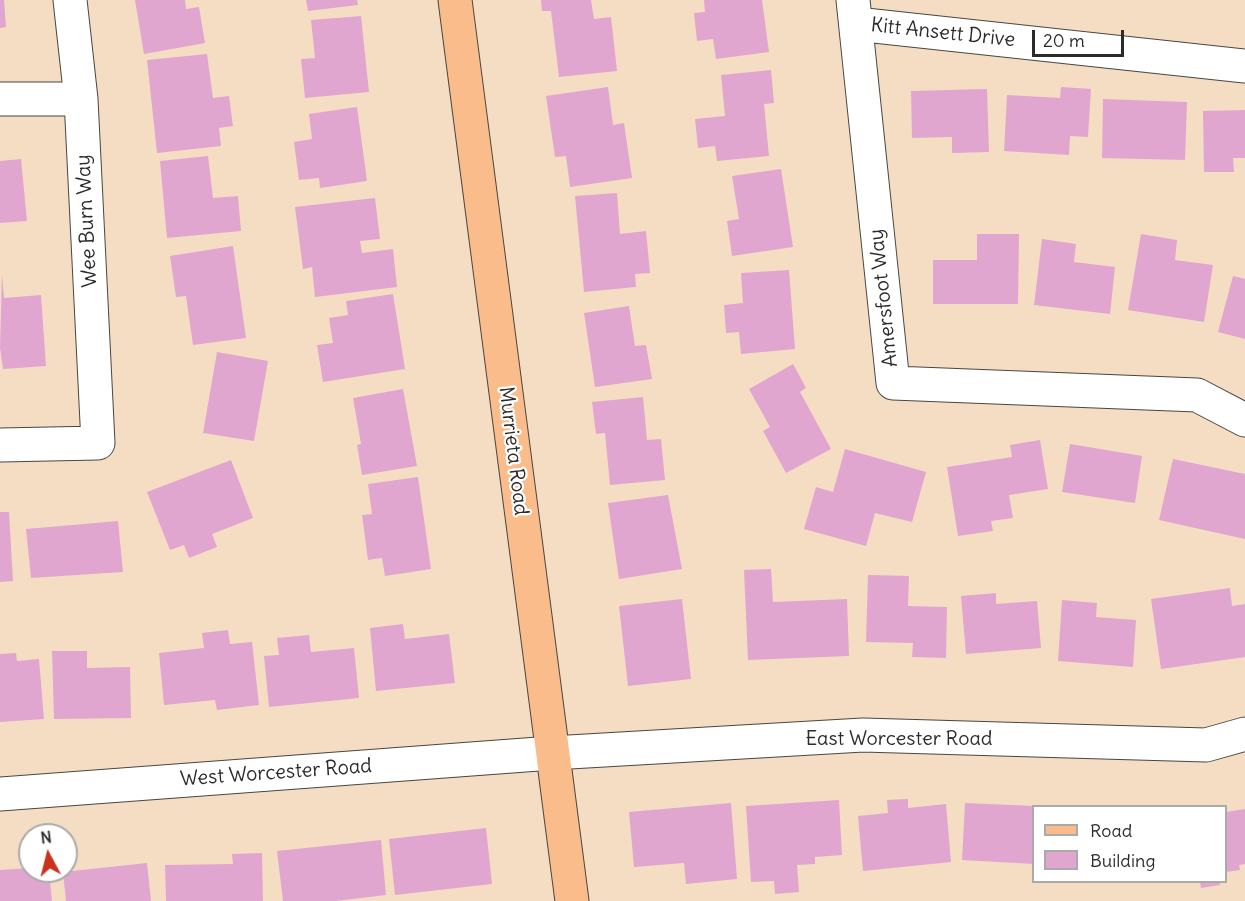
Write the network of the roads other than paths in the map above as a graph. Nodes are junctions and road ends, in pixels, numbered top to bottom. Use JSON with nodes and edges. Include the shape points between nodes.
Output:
{"nodes":[{"id":1,"x":70,"y":0,"type":"edge"},
{"id":2,"x":455,"y":0,"type":"edge"},
{"id":3,"x":854,"y":12,"type":"edge"},
{"id":4,"x":1245,"y":66,"type":"edge"},
{"id":5,"x":0,"y":99,"type":"edge"},
{"id":6,"x":81,"y":99,"type":"junction"},
{"id":7,"x":1245,"y":420,"type":"edge"},
{"id":8,"x":0,"y":445,"type":"edge"},
{"id":9,"x":1245,"y":734,"type":"edge"},
{"id":10,"x":552,"y":753,"type":"junction"},
{"id":11,"x":0,"y":794,"type":"edge"},
{"id":12,"x":572,"y":901,"type":"edge"}],
"edges":[{"from":1,"to":6,"type":"street","name":"Wee Burn Way"},
{"from":2,"to":10,"type":"main road","name":"Murrieta Road"},
{"from":3,"to":4,"type":"street","name":"Kitt Ansett Drive"},
{"from":3,"to":7,"type":"street","name":"Amersfoot Way","via":[[893,383],[1197,395]]},
{"from":5,"to":6,"type":"street"},
{"from":6,"to":8,"type":"street","name":"Wee Burn Way","via":[[98,444]]},
{"from":9,"to":10,"type":"street","name":"East Worcester Road","via":[[1206,745],[863,735]]},
{"from":10,"to":11,"type":"street","name":"West Worcester Road"},
{"from":10,"to":12,"type":"main road","name":"Murrieta Road"}]}
